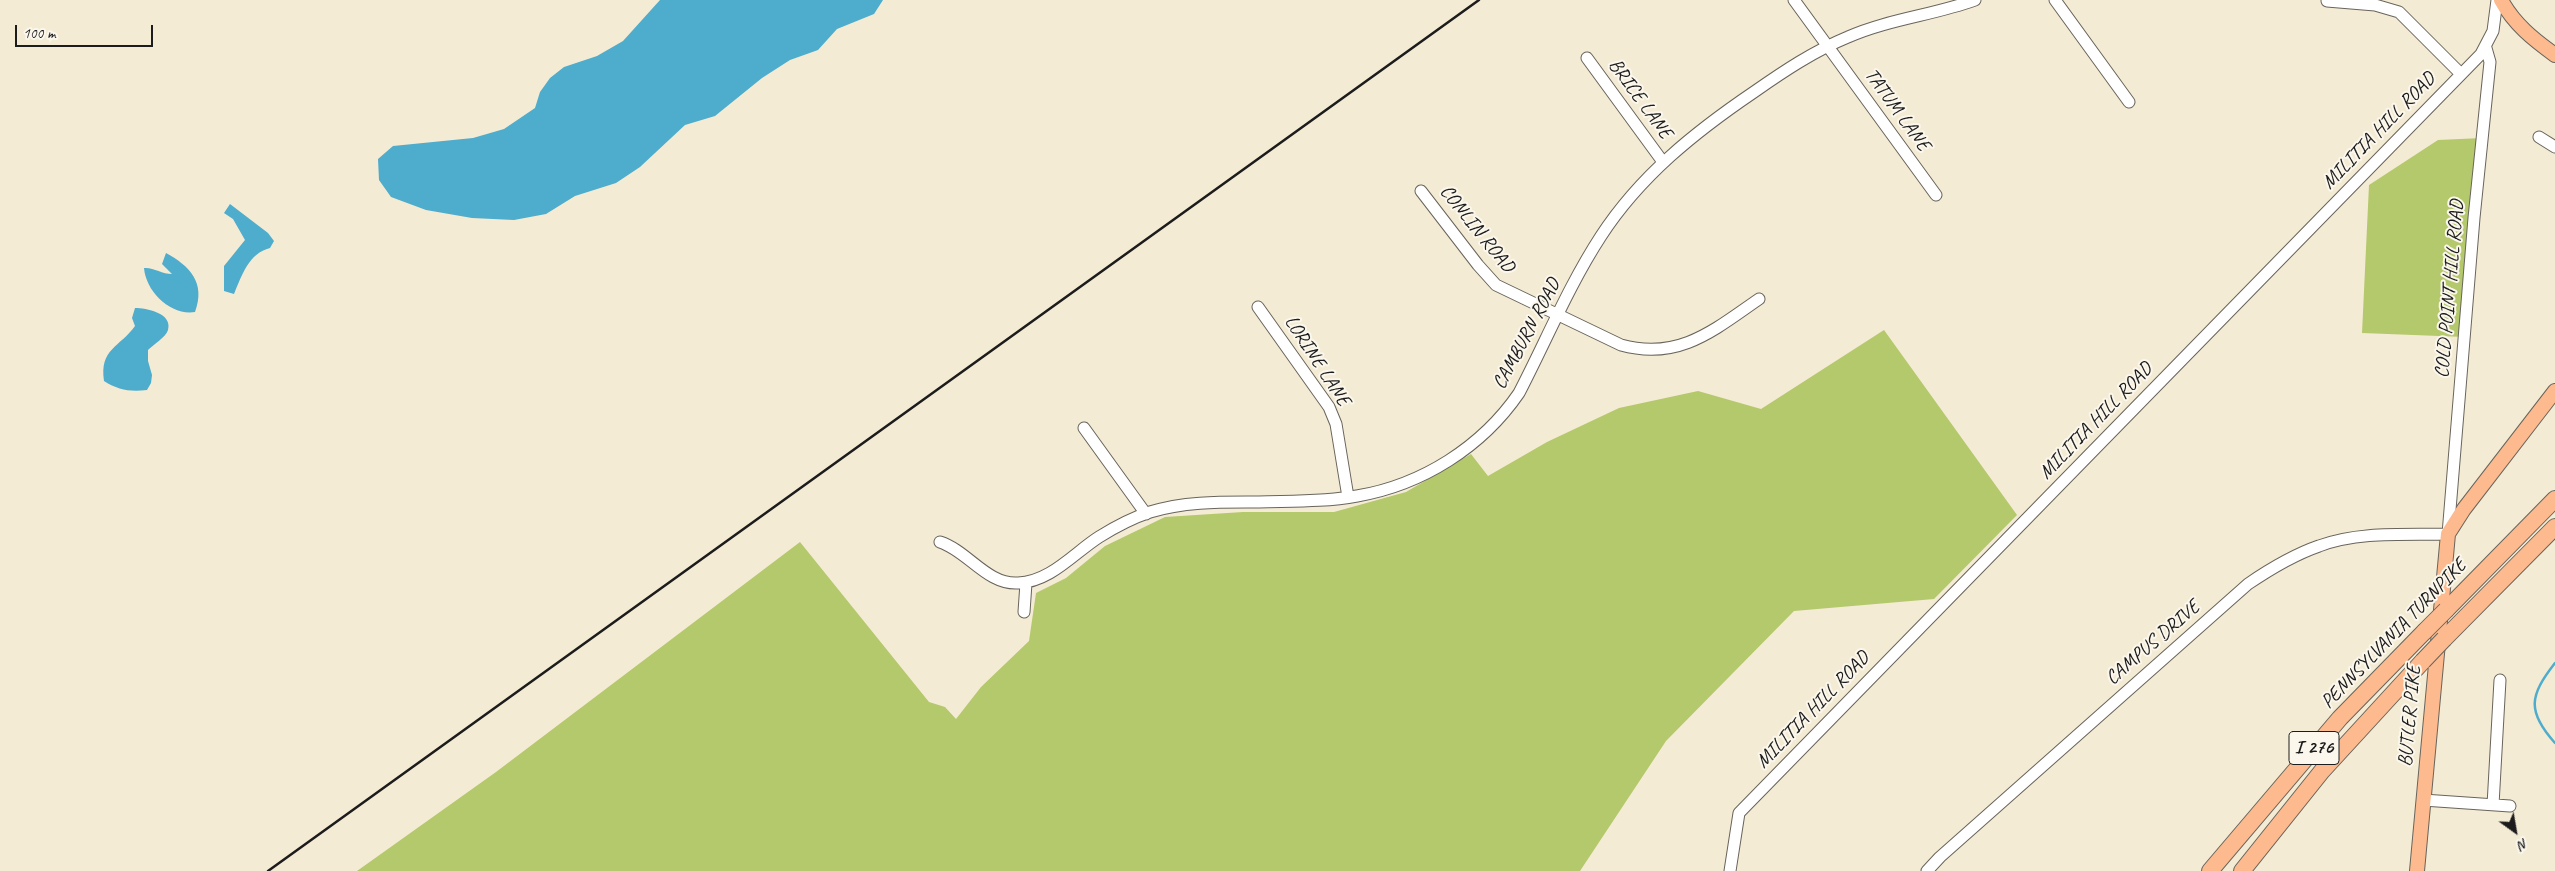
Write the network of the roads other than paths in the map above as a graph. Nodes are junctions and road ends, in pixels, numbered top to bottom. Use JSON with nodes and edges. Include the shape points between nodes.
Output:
{"nodes":[{"id":1,"x":1794,"y":0,"type":"edge"},
{"id":2,"x":1975,"y":0,"type":"edge"},
{"id":3,"x":2055,"y":0,"type":"edge"},
{"id":4,"x":2497,"y":0,"type":"edge"},
{"id":5,"x":2501,"y":0,"type":"edge"},
{"id":6,"x":2327,"y":1,"type":"dead end"},
{"id":7,"x":1828,"y":46,"type":"junction"},
{"id":8,"x":2486,"y":48,"type":"junction"},
{"id":9,"x":2555,"y":55,"type":"edge"},
{"id":10,"x":1587,"y":58,"type":"dead end"},
{"id":11,"x":2462,"y":74,"type":"junction"},
{"id":12,"x":2129,"y":102,"type":"dead end"},
{"id":13,"x":2539,"y":137,"type":"dead end"},
{"id":14,"x":2555,"y":147,"type":"edge"},
{"id":15,"x":1663,"y":162,"type":"junction"},
{"id":16,"x":1421,"y":191,"type":"dead end"},
{"id":17,"x":1936,"y":195,"type":"dead end"},
{"id":18,"x":1759,"y":299,"type":"dead end"},
{"id":19,"x":1258,"y":307,"type":"dead end"},
{"id":20,"x":1558,"y":316,"type":"junction"},
{"id":21,"x":2555,"y":391,"type":"edge"},
{"id":22,"x":1084,"y":428,"type":"dead end"},
{"id":23,"x":1348,"y":497,"type":"junction"},
{"id":24,"x":2555,"y":500,"type":"edge"},
{"id":25,"x":1146,"y":514,"type":"junction"},
{"id":26,"x":2555,"y":527,"type":"edge"},
{"id":27,"x":2448,"y":534,"type":"junction"},
{"id":28,"x":940,"y":542,"type":"dead end"},
{"id":29,"x":1026,"y":583,"type":"junction"},
{"id":30,"x":1024,"y":612,"type":"dead end"},
{"id":31,"x":2500,"y":680,"type":"dead end"},
{"id":32,"x":2423,"y":800,"type":"junction"},
{"id":33,"x":2493,"y":805,"type":"junction"},
{"id":34,"x":2510,"y":806,"type":"dead end"},
{"id":35,"x":1730,"y":871,"type":"edge"},
{"id":36,"x":1927,"y":871,"type":"edge"},
{"id":37,"x":2210,"y":871,"type":"edge"},
{"id":38,"x":2242,"y":871,"type":"edge"},
{"id":39,"x":2418,"y":871,"type":"edge"}],
"edges":[{"from":1,"to":7,"type":"street","name":"TATUM LANE"},
{"from":2,"to":7,"type":"street","name":"CAMBURN ROAD","via":[[1881,24]]},
{"from":3,"to":12,"type":"street"},
{"from":4,"to":8,"type":"street","name":"MILITIA HILL ROAD","via":[[2493,31]]},
{"from":5,"to":9,"type":"main road","via":[[2530,38]]},
{"from":6,"to":11,"type":"street","via":[[2375,5],[2399,12]]},
{"from":7,"to":15,"type":"street","name":"CAMBURN ROAD","via":[[1814,52],[1707,125]]},
{"from":7,"to":17,"type":"street","name":"TATUM LANE"},
{"from":8,"to":11,"type":"street","name":"MILITIA HILL ROAD"},
{"from":8,"to":27,"type":"street","name":"COLD POINT HILL ROAD","via":[[2490,62]]},
{"from":10,"to":15,"type":"street","name":"BRICE LANE"},
{"from":11,"to":35,"type":"street","name":"MILITIA HILL ROAD","via":[[1739,813]]},
{"from":13,"to":14,"type":"street"},
{"from":15,"to":20,"type":"street","name":"CAMBURN ROAD","via":[[1634,192],[1601,235]]},
{"from":16,"to":20,"type":"street","name":"CONLIN ROAD","via":[[1496,285]]},
{"from":18,"to":20,"type":"street","name":"CONLIN ROAD","via":[[1692,342],[1658,350],[1638,350],[1608,341]]},
{"from":19,"to":23,"type":"street","name":"LORINE LANE","via":[[1332,412]]},
{"from":20,"to":23,"type":"street","name":"CAMBURN ROAD","via":[[1519,393],[1493,426],[1432,470],[1374,493]]},
{"from":21,"to":27,"type":"main road","name":"BUTLER PIKE"},
{"from":22,"to":25,"type":"street"},
{"from":23,"to":25,"type":"street","name":"CAMBURN ROAD","via":[[1198,504]]},
{"from":24,"to":37,"type":"highway","name":"PENNSYLVANIA TURNPIKE","number":"I 276","bridge":true,"via":[[2340,718]]},
{"from":25,"to":29,"type":"street","name":"CAMBURN ROAD","via":[[1112,529],[1051,572]]},
{"from":26,"to":38,"type":"highway","name":"PENNSYLVANIA TURNPIKE","number":"I 276","bridge":true,"via":[[2444,639],[2322,771]]},
{"from":27,"to":32,"type":"main road","name":"BUTLER PIKE"},
{"from":27,"to":36,"type":"street","name":"CAMPUS DRIVE","via":[[2359,537],[2320,545],[2267,571],[2248,584]]},
{"from":28,"to":29,"type":"street","name":"CAMBURN ROAD","via":[[960,551],[1000,581]]},
{"from":29,"to":30,"type":"street"},
{"from":31,"to":33,"type":"street"},
{"from":32,"to":33,"type":"street"},
{"from":32,"to":39,"type":"main road","name":"BUTLER PIKE"},
{"from":33,"to":34,"type":"street"}]}
